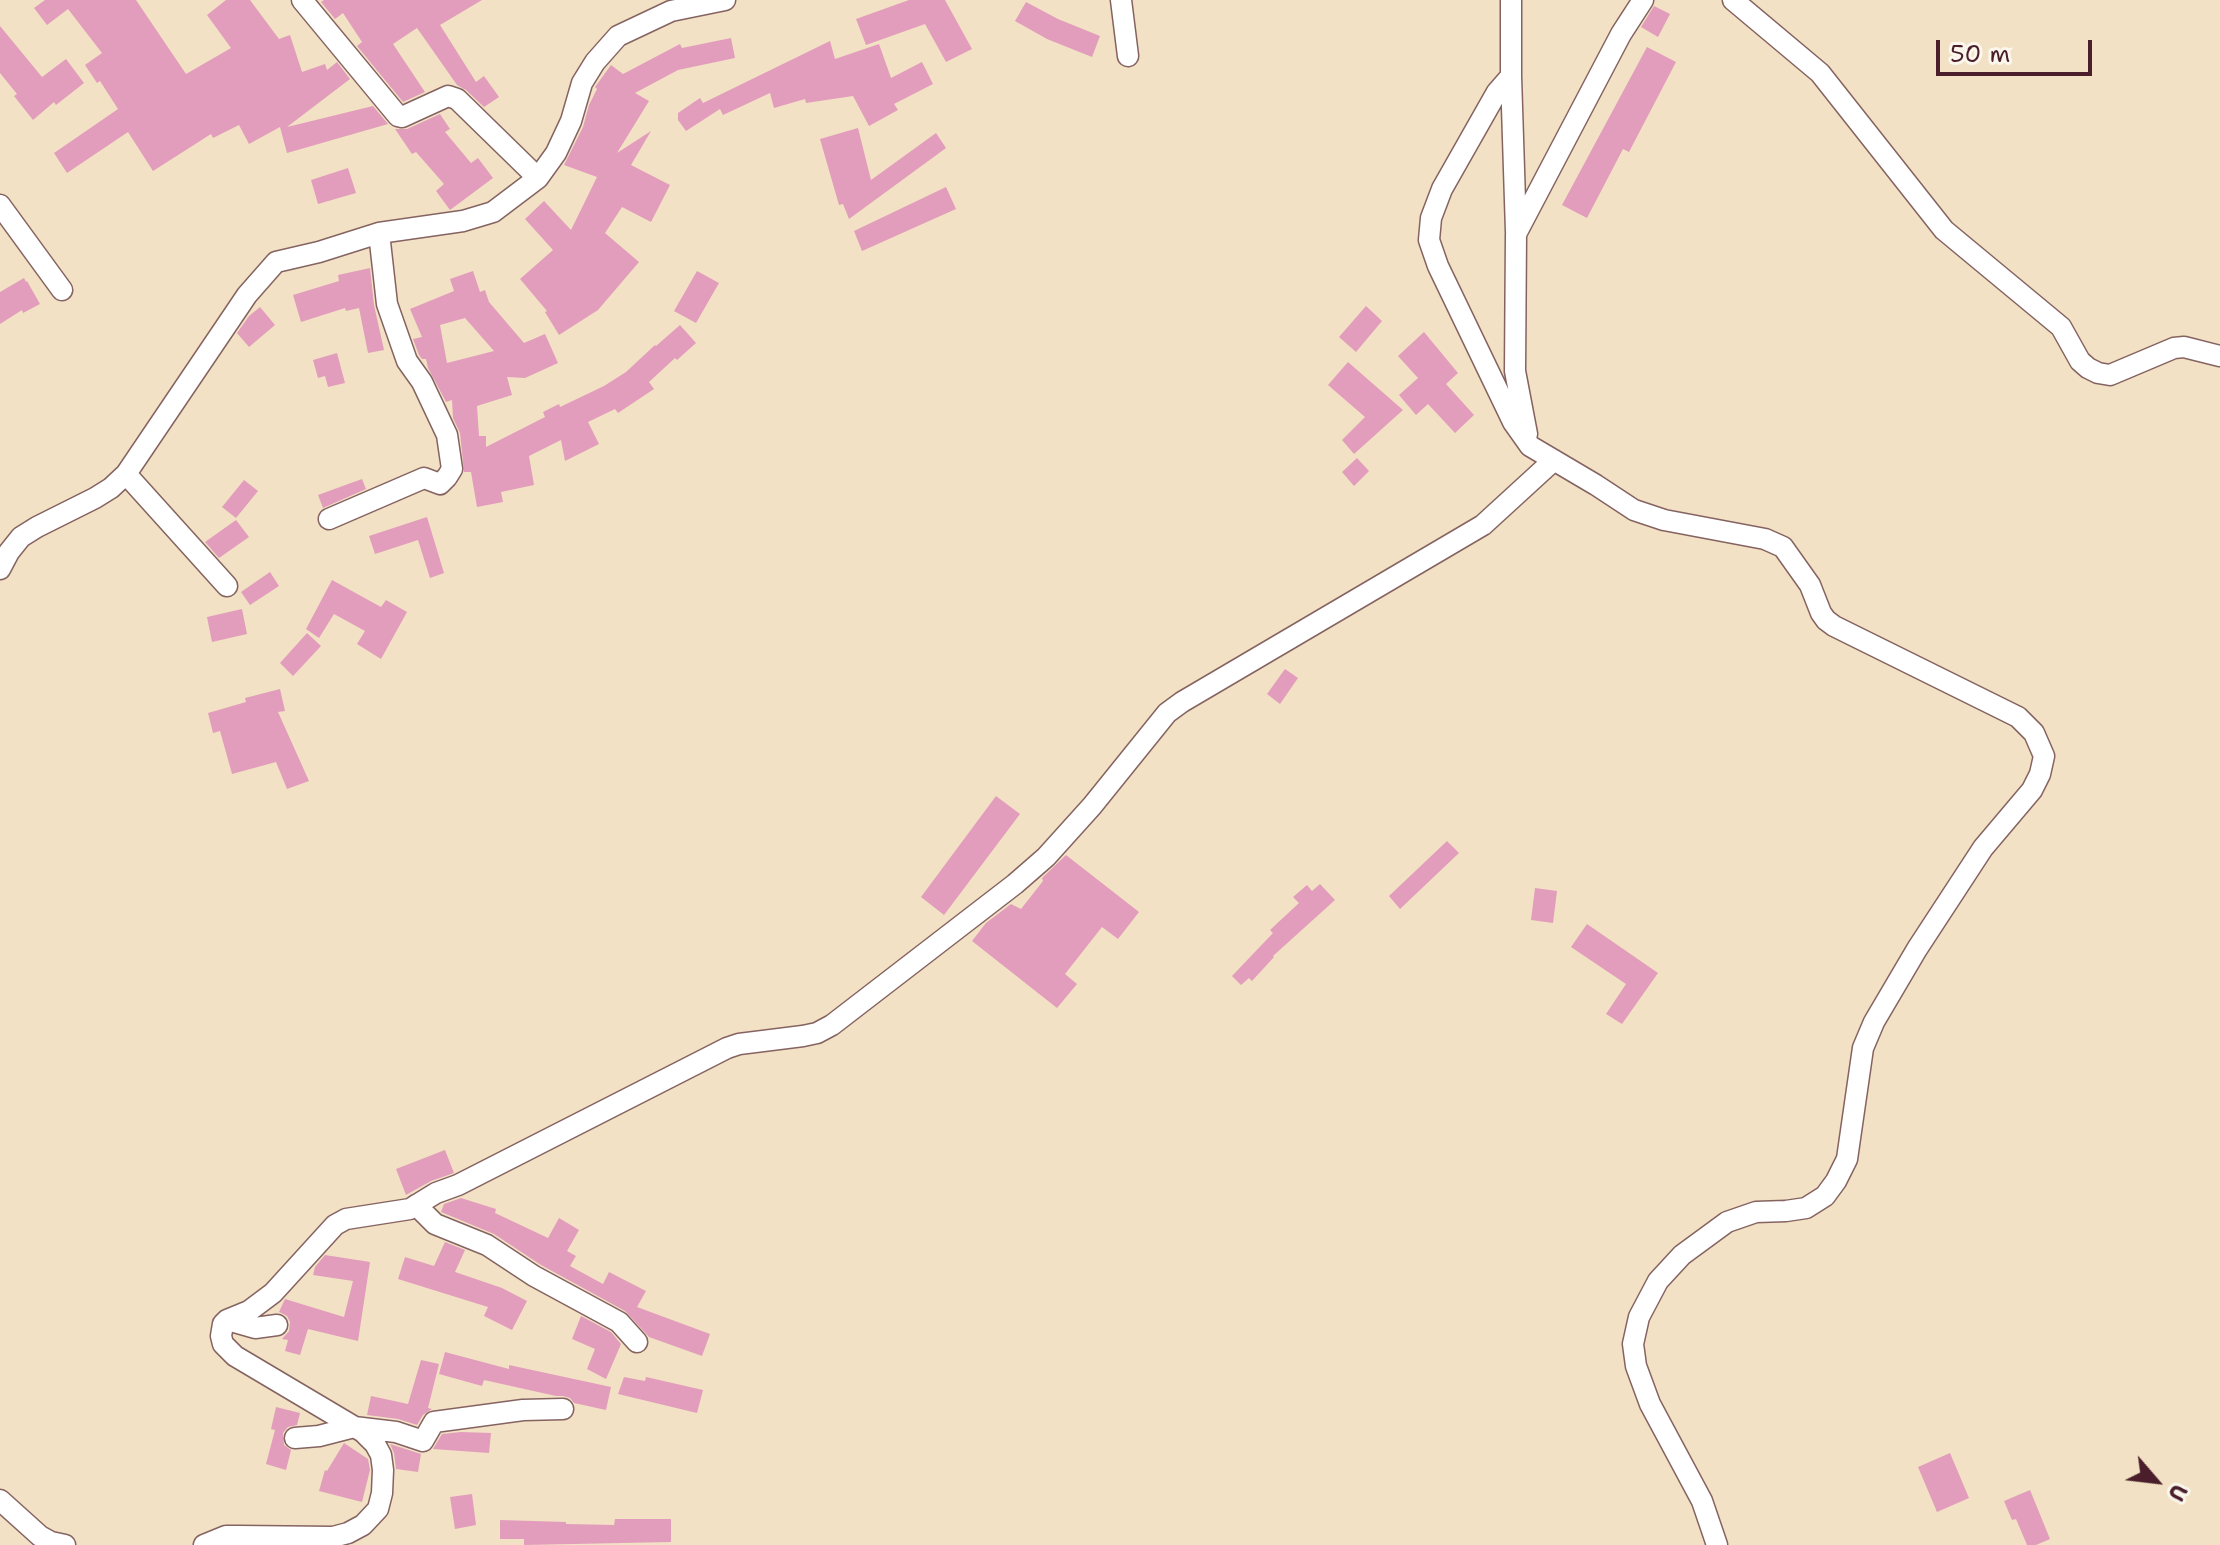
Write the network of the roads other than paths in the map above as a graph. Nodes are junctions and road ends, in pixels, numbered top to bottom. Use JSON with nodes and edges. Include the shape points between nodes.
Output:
{"nodes":[{"id":1,"x":302,"y":0,"type":"edge"},
{"id":2,"x":725,"y":0,"type":"edge"},
{"id":3,"x":1121,"y":0,"type":"edge"},
{"id":4,"x":1511,"y":0,"type":"edge"},
{"id":5,"x":1643,"y":0,"type":"edge"},
{"id":6,"x":1733,"y":0,"type":"edge"},
{"id":7,"x":1128,"y":56,"type":"dead end"},
{"id":8,"x":1511,"y":76,"type":"junction"},
{"id":9,"x":538,"y":178,"type":"junction"},
{"id":10,"x":0,"y":205,"type":"edge"},
{"id":11,"x":379,"y":233,"type":"junction"},
{"id":12,"x":1516,"y":234,"type":"junction"},
{"id":13,"x":62,"y":290,"type":"dead end"},
{"id":14,"x":2220,"y":356,"type":"edge"},
{"id":15,"x":1530,"y":446,"type":"junction"},
{"id":16,"x":1554,"y":460,"type":"junction"},
{"id":17,"x":126,"y":474,"type":"junction"},
{"id":18,"x":329,"y":519,"type":"dead end"},
{"id":19,"x":0,"y":569,"type":"edge"},
{"id":20,"x":227,"y":586,"type":"dead end"},
{"id":21,"x":416,"y":1205,"type":"junction"},
{"id":22,"x":227,"y":1320,"type":"junction"},
{"id":23,"x":277,"y":1325,"type":"dead end"},
{"id":24,"x":637,"y":1342,"type":"dead end"},
{"id":25,"x":563,"y":1409,"type":"dead end"},
{"id":26,"x":354,"y":1427,"type":"junction"},
{"id":27,"x":295,"y":1438,"type":"dead end"},
{"id":28,"x":0,"y":1500,"type":"edge"},
{"id":29,"x":65,"y":1545,"type":"edge"},
{"id":30,"x":204,"y":1545,"type":"edge"},
{"id":31,"x":1717,"y":1545,"type":"edge"}],
"edges":[{"from":1,"to":9,"type":"street","via":[[398,116],[448,96],[457,99]]},
{"from":2,"to":9,"type":"street","via":[[671,11],[618,36],[582,83],[571,121]]},
{"from":3,"to":7,"type":"street"},
{"from":4,"to":8,"type":"street"},
{"from":5,"to":12,"type":"street"},
{"from":6,"to":14,"type":"street","via":[[1820,73],[1944,230],[2061,327],[2088,368],[2110,375],[2184,347]]},
{"from":8,"to":12,"type":"street"},
{"from":8,"to":15,"type":"street","via":[[1442,189],[1429,240],[1513,422]]},
{"from":9,"to":11,"type":"street","via":[[493,212]]},
{"from":10,"to":13,"type":"street"},
{"from":11,"to":17,"type":"street","via":[[276,262],[247,295]]},
{"from":11,"to":18,"type":"street","via":[[387,304],[407,361],[447,435],[452,469],[440,484],[424,478]]},
{"from":12,"to":15,"type":"street","via":[[1515,371]]},
{"from":15,"to":16,"type":"street"},
{"from":16,"to":21,"type":"street","via":[[1483,525],[1167,713],[1046,857],[832,1025],[803,1036],[727,1048]]},
{"from":16,"to":31,"type":"street","via":[[1634,510],[1783,547],[1826,620],[2018,717],[2034,733],[2044,756],[2032,790],[1983,848],[1874,1022],[1863,1048],[1847,1159],[1836,1181],[1806,1208],[1756,1212],[1727,1222],[1682,1255],[1658,1281],[1639,1317],[1633,1344],[1636,1366],[1650,1404],[1702,1501]]},
{"from":17,"to":19,"type":"street","via":[[95,498],[21,537]]},
{"from":17,"to":20,"type":"street"},
{"from":21,"to":22,"type":"street","via":[[335,1225],[273,1293]]},
{"from":21,"to":24,"type":"street","via":[[435,1224],[487,1245],[619,1322]]},
{"from":22,"to":23,"type":"street","via":[[255,1328]]},
{"from":22,"to":26,"type":"street","via":[[221,1336],[228,1351]]},
{"from":25,"to":26,"type":"street","via":[[434,1422],[423,1441]]},
{"from":26,"to":27,"type":"street"},
{"from":26,"to":30,"type":"street","via":[[375,1444],[383,1470],[378,1509],[363,1525],[333,1537],[226,1536]]},
{"from":28,"to":29,"type":"street","via":[[40,1536]]}]}
